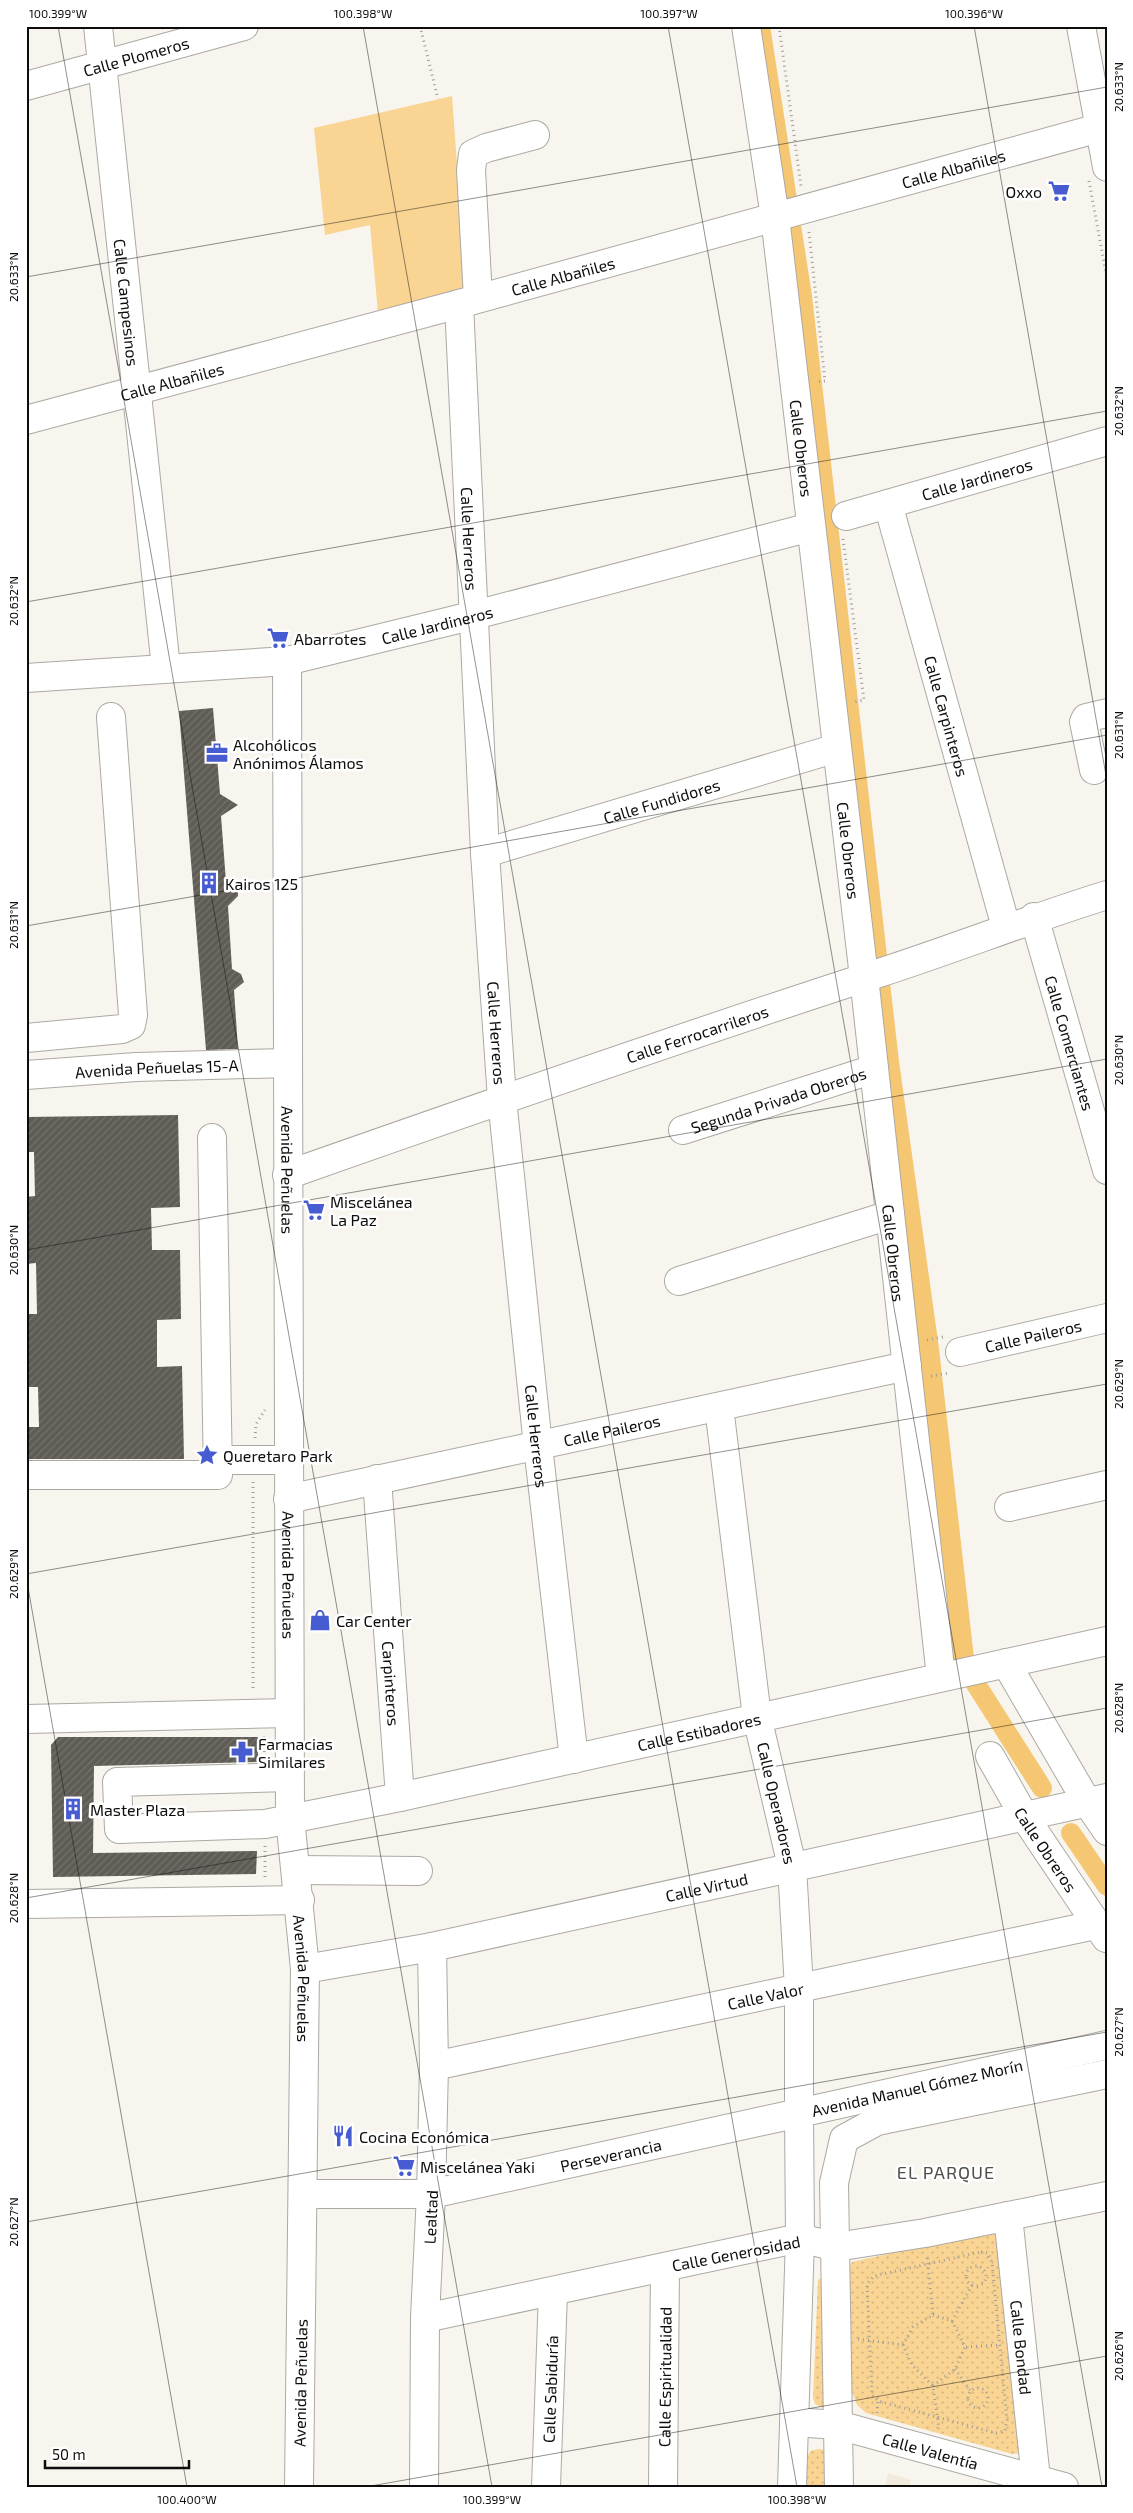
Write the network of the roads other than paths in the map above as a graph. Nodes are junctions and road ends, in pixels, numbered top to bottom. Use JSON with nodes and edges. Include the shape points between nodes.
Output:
{"nodes":[{"id":1,"x":98,"y":26,"type":"edge"},
{"id":2,"x":244,"y":26,"type":"edge"},
{"id":3,"x":746,"y":26,"type":"edge"},
{"id":4,"x":1082,"y":26,"type":"edge"},
{"id":5,"x":101,"y":66,"type":"junction"},
{"id":6,"x":26,"y":86,"type":"edge"},
{"id":7,"x":1100,"y":94,"type":"edge"},
{"id":8,"x":1099,"y":128,"type":"junction"},
{"id":9,"x":535,"y":136,"type":"dead end"},
{"id":10,"x":1097,"y":170,"type":"edge"},
{"id":11,"x":794,"y":216,"type":"junction"},
{"id":12,"x":468,"y":301,"type":"junction"},
{"id":13,"x":137,"y":390,"type":"junction"},
{"id":14,"x":26,"y":420,"type":"edge"},
{"id":15,"x":1107,"y":441,"type":"edge"},
{"id":16,"x":888,"y":504,"type":"junction"},
{"id":17,"x":846,"y":516,"type":"road end"},
{"id":18,"x":811,"y":527,"type":"junction"},
{"id":19,"x":475,"y":616,"type":"junction"},
{"id":20,"x":286,"y":661,"type":"junction"},
{"id":21,"x":166,"y":668,"type":"junction"},
{"id":22,"x":26,"y":678,"type":"edge"},
{"id":23,"x":1107,"y":713,"type":"edge"},
{"id":24,"x":111,"y":717,"type":"dead end"},
{"id":25,"x":837,"y":748,"type":"junction"},
{"id":26,"x":1094,"y":770,"type":"dead end"},
{"id":27,"x":485,"y":853,"type":"junction"},
{"id":28,"x":1107,"y":894,"type":"edge"},
{"id":29,"x":1034,"y":917,"type":"junction"},
{"id":30,"x":1006,"y":927,"type":"junction"},
{"id":31,"x":870,"y":976,"type":"junction"},
{"id":32,"x":31,"y":1038,"type":"edge"},
{"id":33,"x":287,"y":1063,"type":"junction"},
{"id":34,"x":874,"y":1069,"type":"junction"},
{"id":35,"x":32,"y":1075,"type":"edge"},
{"id":36,"x":502,"y":1099,"type":"junction"},
{"id":37,"x":683,"y":1130,"type":"dead end"},
{"id":38,"x":212,"y":1138,"type":"dead end"},
{"id":39,"x":1107,"y":1170,"type":"edge"},
{"id":40,"x":287,"y":1175,"type":"junction"},
{"id":41,"x":890,"y":1214,"type":"junction"},
{"id":42,"x":679,"y":1281,"type":"dead end"},
{"id":43,"x":1107,"y":1318,"type":"edge"},
{"id":44,"x":954,"y":1363,"type":"road end"},
{"id":45,"x":916,"y":1372,"type":"junction"},
{"id":46,"x":719,"y":1407,"type":"junction"},
{"id":47,"x":538,"y":1446,"type":"junction"},
{"id":48,"x":219,"y":1460,"type":"junction"},
{"id":49,"x":288,"y":1460,"type":"junction"},
{"id":50,"x":26,"y":1475,"type":"edge"},
{"id":51,"x":377,"y":1479,"type":"junction"},
{"id":52,"x":1107,"y":1485,"type":"edge"},
{"id":53,"x":288,"y":1499,"type":"junction"},
{"id":54,"x":1008,"y":1507,"type":"dead end"},
{"id":55,"x":1107,"y":1641,"type":"edge"},
{"id":56,"x":1006,"y":1663,"type":"junction"},
{"id":57,"x":944,"y":1676,"type":"junction"},
{"id":58,"x":289,"y":1713,"type":"junction"},
{"id":59,"x":757,"y":1717,"type":"junction"},
{"id":60,"x":26,"y":1719,"type":"edge"},
{"id":61,"x":990,"y":1756,"type":"dead end"},
{"id":62,"x":574,"y":1759,"type":"junction"},
{"id":63,"x":289,"y":1777,"type":"junction"},
{"id":64,"x":400,"y":1797,"type":"junction"},
{"id":65,"x":1097,"y":1800,"type":"edge"},
{"id":66,"x":1024,"y":1816,"type":"junction"},
{"id":67,"x":290,"y":1818,"type":"junction"},
{"id":68,"x":1107,"y":1831,"type":"edge"},
{"id":69,"x":792,"y":1866,"type":"junction"},
{"id":70,"x":296,"y":1870,"type":"junction"},
{"id":71,"x":418,"y":1871,"type":"dead end"},
{"id":72,"x":300,"y":1900,"type":"junction"},
{"id":73,"x":26,"y":1904,"type":"edge"},
{"id":74,"x":1101,"y":1932,"type":"edge"},
{"id":75,"x":432,"y":1947,"type":"junction"},
{"id":76,"x":305,"y":1969,"type":"junction"},
{"id":77,"x":799,"y":1989,"type":"junction"},
{"id":78,"x":1107,"y":2045,"type":"edge"},
{"id":79,"x":434,"y":2066,"type":"junction"},
{"id":80,"x":1107,"y":2074,"type":"edge"},
{"id":81,"x":799,"y":2113,"type":"junction"},
{"id":82,"x":303,"y":2194,"type":"junction"},
{"id":83,"x":432,"y":2194,"type":"junction"},
{"id":84,"x":1107,"y":2196,"type":"edge"},
{"id":85,"x":1008,"y":2216,"type":"junction"},
{"id":86,"x":800,"y":2238,"type":"junction"},
{"id":87,"x":836,"y":2247,"type":"junction"},
{"id":88,"x":665,"y":2267,"type":"junction"},
{"id":89,"x":553,"y":2292,"type":"junction"},
{"id":90,"x":425,"y":2318,"type":"junction"},
{"id":91,"x":794,"y":2422,"type":"junction"},
{"id":92,"x":838,"y":2425,"type":"junction"},
{"id":93,"x":1036,"y":2479,"type":"junction"},
{"id":94,"x":298,"y":2487,"type":"edge"},
{"id":95,"x":424,"y":2487,"type":"edge"},
{"id":96,"x":546,"y":2487,"type":"edge"},
{"id":97,"x":663,"y":2487,"type":"edge"},
{"id":98,"x":792,"y":2487,"type":"edge"},
{"id":99,"x":839,"y":2487,"type":"edge"},
{"id":100,"x":1064,"y":2487,"type":"edge"}],
"edges":[{"from":1,"to":5,"type":"street","name":"Calle Campesinos"},
{"from":2,"to":5,"type":"street","name":"Calle Plomeros"},
{"from":3,"to":11,"type":"street","name":"Calle Obreros"},
{"from":4,"to":7,"type":"street"},
{"from":5,"to":6,"type":"street","name":"Calle Plomeros"},
{"from":5,"to":13,"type":"street","name":"Calle Campesinos"},
{"from":7,"to":8,"type":"street"},
{"from":8,"to":10,"type":"street"},
{"from":8,"to":11,"type":"street","name":"Calle Albañiles"},
{"from":9,"to":12,"type":"street","name":"Calle Herreros","via":[[473,154]]},
{"from":11,"to":12,"type":"street","name":"Calle Albañiles"},
{"from":11,"to":18,"type":"street","name":"Calle Obreros"},
{"from":12,"to":13,"type":"street","name":"Calle Albañiles"},
{"from":12,"to":19,"type":"street","name":"Calle Herreros"},
{"from":13,"to":14,"type":"street","name":"Calle Albañiles"},
{"from":13,"to":21,"type":"street","name":"Calle Campesinos"},
{"from":15,"to":16,"type":"street","name":"Calle Jardineros"},
{"from":16,"to":17,"type":"street","name":"Calle Jardineros"},
{"from":16,"to":30,"type":"street","name":"Calle Carpinteros"},
{"from":18,"to":19,"type":"street","name":"Calle Jardineros"},
{"from":18,"to":25,"type":"street","name":"Calle Obreros"},
{"from":19,"to":20,"type":"street","name":"Calle Jardineros"},
{"from":19,"to":27,"type":"street","name":"Calle Herreros"},
{"from":20,"to":21,"type":"street","name":"Calle Jardineros"},
{"from":20,"to":33,"type":"street","name":"Avenida Peñuelas"},
{"from":21,"to":22,"type":"street","name":"Calle Jardineros"},
{"from":23,"to":26,"type":"street","via":[[1086,718],[1084,722]]},
{"from":24,"to":32,"type":"street","via":[[133,1015],[131,1025],[122,1029]]},
{"from":25,"to":27,"type":"street","name":"Calle Fundidores"},
{"from":25,"to":31,"type":"street","name":"Calle Obreros"},
{"from":27,"to":36,"type":"street","name":"Calle Herreros"},
{"from":28,"to":29,"type":"street","name":"Calle Ferrocarrileros"},
{"from":29,"to":30,"type":"street","name":"Calle Ferrocarrileros"},
{"from":29,"to":39,"type":"street","name":"Calle Comerciantes"},
{"from":30,"to":31,"type":"street","name":"Calle Ferrocarrileros"},
{"from":31,"to":34,"type":"street","name":"Calle Obreros"},
{"from":31,"to":36,"type":"street","name":"Calle Ferrocarrileros"},
{"from":32,"to":35,"type":"street"},
{"from":33,"to":35,"type":"street","name":"Avenida Peñuelas 15-A","via":[[136,1067]]},
{"from":33,"to":40,"type":"street","name":"Avenida Peñuelas"},
{"from":34,"to":37,"type":"street","name":"Segunda Privada Obreros"},
{"from":34,"to":41,"type":"street","name":"Calle Obreros"},
{"from":36,"to":40,"type":"street","name":"Calle Ferrocarrileros"},
{"from":36,"to":47,"type":"street","name":"Calle Herreros"},
{"from":38,"to":48,"type":"street"},
{"from":40,"to":49,"type":"street","name":"Avenida Peñuelas"},
{"from":41,"to":42,"type":"street"},
{"from":41,"to":45,"type":"street","name":"Calle Obreros"},
{"from":43,"to":44,"type":"street","name":"Calle Paileros"},
{"from":45,"to":46,"type":"street","name":"Calle Paileros"},
{"from":45,"to":57,"type":"street","name":"Calle Obreros"},
{"from":46,"to":47,"type":"street","name":"Calle Paileros"},
{"from":46,"to":59,"type":"street","name":"Calle Operadores"},
{"from":47,"to":51,"type":"street","name":"Calle Paileros"},
{"from":47,"to":62,"type":"street","name":"Calle Herreros"},
{"from":48,"to":49,"type":"street"},
{"from":48,"to":50,"type":"street","via":[[219,1472],[215,1476]]},
{"from":49,"to":53,"type":"street","name":"Avenida Peñuelas"},
{"from":51,"to":53,"type":"street","name":"Calle Paileros"},
{"from":51,"to":64,"type":"street","name":"Carpinteros"},
{"from":52,"to":54,"type":"street"},
{"from":53,"to":58,"type":"street","name":"Avenida Peñuelas"},
{"from":55,"to":56,"type":"street","name":"Calle Estibadores"},
{"from":56,"to":57,"type":"street","name":"Calle Estibadores"},
{"from":56,"to":65,"type":"street","via":[[1051,1743]]},
{"from":57,"to":59,"type":"street","name":"Calle Estibadores"},
{"from":58,"to":60,"type":"street"},
{"from":58,"to":63,"type":"street","name":"Avenida Peñuelas"},
{"from":59,"to":62,"type":"street","name":"Calle Estibadores"},
{"from":59,"to":69,"type":"street","name":"Calle Operadores"},
{"from":61,"to":66,"type":"street","name":"Calle Obreros"},
{"from":62,"to":64,"type":"street","name":"Calle Estibadores"},
{"from":63,"to":67,"type":"street","name":"Avenida Peñuelas"},
{"from":63,"to":67,"type":"street","name":"Calle Estibadores","via":[[118,1782],[119,1829],[265,1824]]},
{"from":64,"to":67,"type":"street","name":"Calle Estibadores"},
{"from":65,"to":66,"type":"street","name":"Calle Virtud"},
{"from":65,"to":68,"type":"street"},
{"from":66,"to":69,"type":"street","name":"Calle Virtud"},
{"from":66,"to":74,"type":"street","name":"Calle Obreros"},
{"from":67,"to":70,"type":"street","name":"Avenida Peñuelas"},
{"from":69,"to":75,"type":"street","name":"Calle Virtud"},
{"from":69,"to":77,"type":"street","name":"Calle Operadores"},
{"from":70,"to":71,"type":"street"},
{"from":70,"to":72,"type":"street","name":"Avenida Peñuelas"},
{"from":72,"to":73,"type":"street"},
{"from":72,"to":76,"type":"street","name":"Avenida Peñuelas"},
{"from":74,"to":77,"type":"street","name":"Calle Valor"},
{"from":75,"to":76,"type":"street","name":"Calle Virtud"},
{"from":75,"to":79,"type":"street","name":"Lealtad"},
{"from":76,"to":82,"type":"street","name":"Avenida Peñuelas"},
{"from":77,"to":79,"type":"street","name":"Calle Valor"},
{"from":77,"to":81,"type":"street","name":"Calle Operadores"},
{"from":78,"to":81,"type":"street","name":"Avenida Manuel Gómez Morín"},
{"from":79,"to":83,"type":"street","name":"Lealtad"},
{"from":80,"to":87,"type":"street","name":"Avenida Manuel Gómez Morín","via":[[877,2121],[844,2139],[834,2183]]},
{"from":81,"to":83,"type":"street","name":"Perseverancia"},
{"from":81,"to":86,"type":"street","name":"Avenida Manuel Gómez Morín"},
{"from":82,"to":83,"type":"street","name":"Perseverancia"},
{"from":82,"to":94,"type":"street","name":"Avenida Peñuelas"},
{"from":83,"to":90,"type":"street","name":"Lealtad"},
{"from":84,"to":85,"type":"street","name":"Calle Generosidad"},
{"from":85,"to":87,"type":"street","name":"Calle Generosidad"},
{"from":85,"to":93,"type":"street","name":"Calle Bondad","via":[[1011,2345]]},
{"from":86,"to":87,"type":"street","name":"Calle Generosidad"},
{"from":86,"to":88,"type":"street","name":"Calle Generosidad"},
{"from":86,"to":91,"type":"street","name":"Avenida Manuel Gómez Morín"},
{"from":87,"to":92,"type":"street","name":"Avenida Manuel Gómez Morín"},
{"from":88,"to":89,"type":"street","name":"Calle Generosidad"},
{"from":88,"to":97,"type":"street","name":"Calle Espiritualidad"},
{"from":89,"to":90,"type":"street","name":"Calle Generosidad"},
{"from":89,"to":96,"type":"street","name":"Calle Sabiduría"},
{"from":90,"to":95,"type":"street","name":"Lealtad"},
{"from":91,"to":92,"type":"street","name":"Calle Valentía"},
{"from":91,"to":98,"type":"street","name":"Avenida Manuel Gómez Morín"},
{"from":92,"to":93,"type":"street","name":"Calle Valentía"},
{"from":92,"to":99,"type":"street","name":"Avenida Manuel Gómez Morín"},
{"from":93,"to":100,"type":"street","name":"Calle Valentía"}]}
